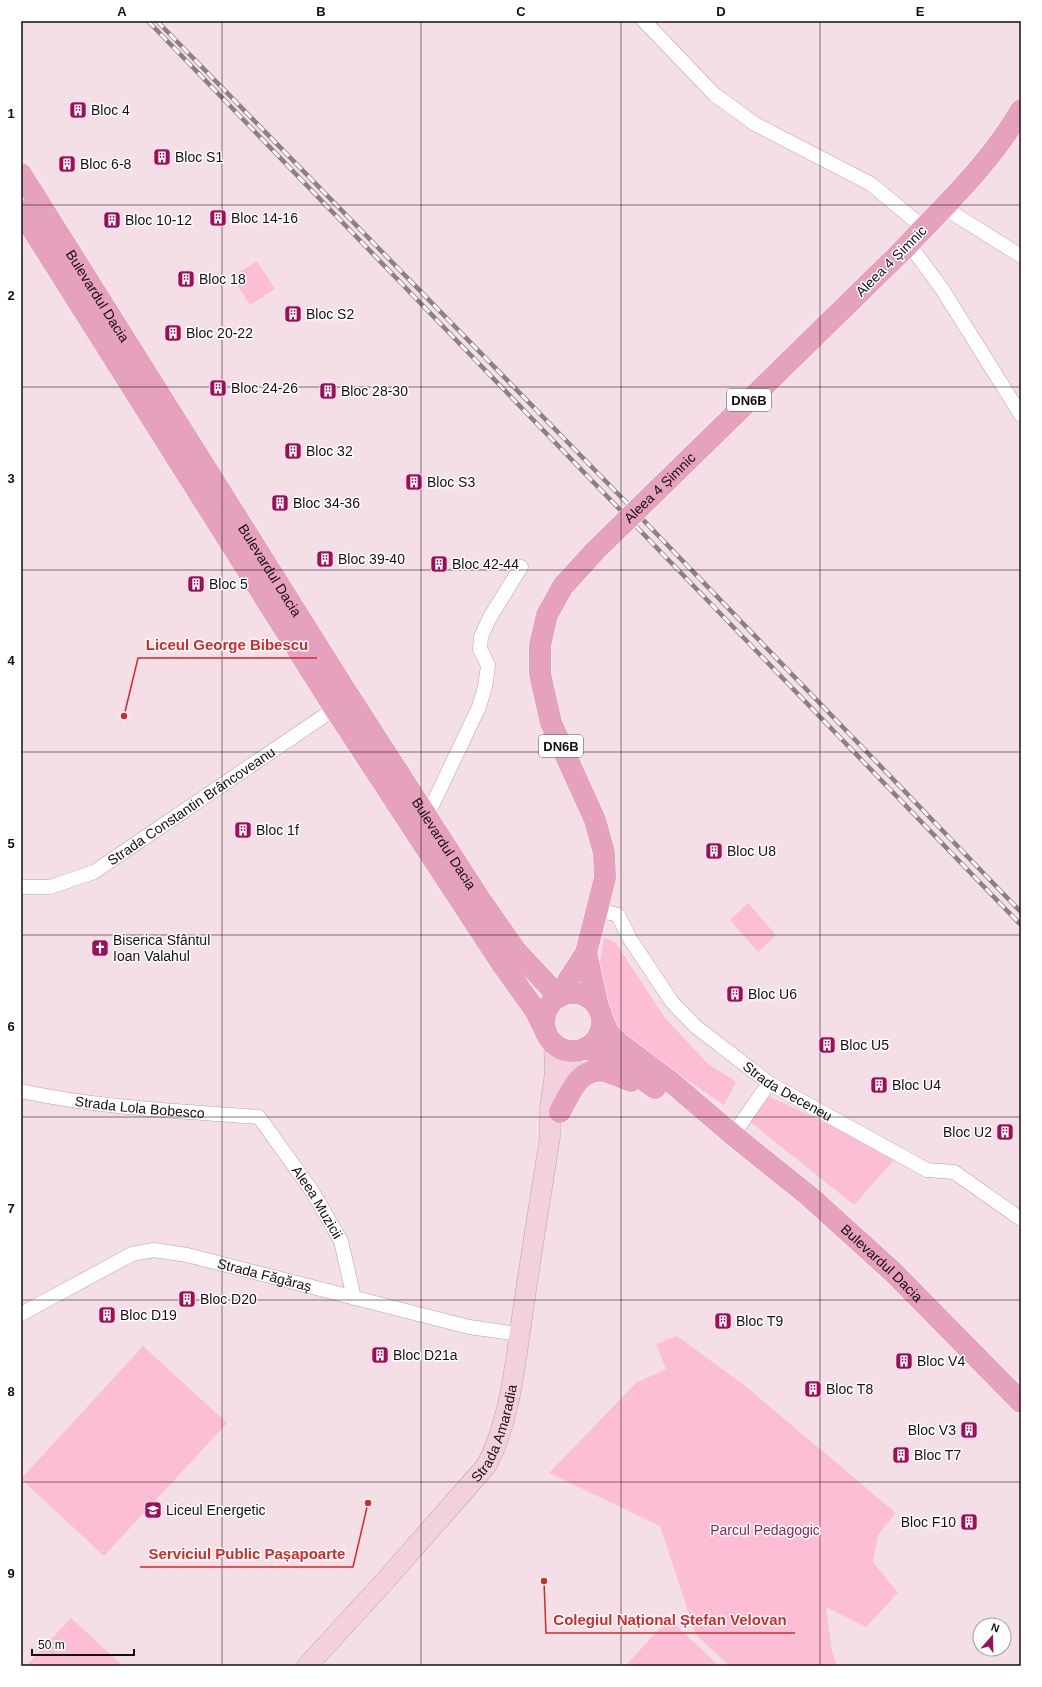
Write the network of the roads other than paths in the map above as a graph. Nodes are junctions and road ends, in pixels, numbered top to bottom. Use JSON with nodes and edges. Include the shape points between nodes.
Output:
{"nodes":[{"id":1,"x":644,"y":21,"type":"edge"},
{"id":2,"x":1021,"y":110,"type":"edge"},
{"id":3,"x":21,"y":174,"type":"edge"},
{"id":4,"x":943,"y":207,"type":"junction"},
{"id":5,"x":21,"y":211,"type":"edge"},
{"id":6,"x":924,"y":228,"type":"junction"},
{"id":7,"x":905,"y":247,"type":"junction"},
{"id":8,"x":1021,"y":256,"type":"edge"},
{"id":9,"x":1021,"y":416,"type":"edge"},
{"id":10,"x":521,"y":567,"type":"dead end"},
{"id":11,"x":343,"y":703,"type":"junction"},
{"id":12,"x":427,"y":816,"type":"junction"},
{"id":13,"x":21,"y":887,"type":"edge"},
{"id":14,"x":598,"y":910,"type":"junction"},
{"id":15,"x":586,"y":953,"type":"junction"},
{"id":16,"x":560,"y":996,"type":"junction"},
{"id":17,"x":600,"y":1013,"type":"junction"},
{"id":18,"x":550,"y":1037,"type":"junction"},
{"id":19,"x":580,"y":1049,"type":"junction"},
{"id":20,"x":769,"y":1084,"type":"junction"},
{"id":21,"x":21,"y":1091,"type":"edge"},
{"id":22,"x":662,"y":1093,"type":"junction"},
{"id":23,"x":560,"y":1112,"type":"junction"},
{"id":24,"x":259,"y":1117,"type":"joint"},
{"id":25,"x":733,"y":1135,"type":"junction"},
{"id":26,"x":550,"y":1137,"type":"junction"},
{"id":27,"x":1021,"y":1219,"type":"edge"},
{"id":28,"x":354,"y":1298,"type":"junction"},
{"id":29,"x":21,"y":1314,"type":"edge"},
{"id":30,"x":520,"y":1334,"type":"junction"},
{"id":31,"x":1021,"y":1402,"type":"edge"},
{"id":32,"x":307,"y":1666,"type":"edge"}],
"edges":[{"from":1,"to":6,"type":"street","via":[[715,95],[755,124],[871,184]]},
{"from":2,"to":4,"type":"main road","name":"Aleea 4 Șimnic","number":"DN6B","via":[[1007,135],[988,160]]},
{"from":3,"to":11,"type":"main road","name":"Bulevardul Dacia"},
{"from":4,"to":6,"type":"main road","name":"Aleea 4 Șimnic","number":"DN6B"},
{"from":4,"to":8,"type":"street"},
{"from":5,"to":11,"type":"main road","name":"Bulevardul Dacia"},
{"from":6,"to":7,"type":"main road","name":"Aleea 4 Șimnic","number":"DN6B"},
{"from":7,"to":9,"type":"street","via":[[942,289]]},
{"from":7,"to":14,"type":"main road","name":"Aleea 4 Șimnic","number":"DN6B","bridge":true,"via":[[596,550],[563,586],[548,615],[540,645],[540,674],[551,722],[595,820],[604,853],[605,878]]},
{"from":10,"to":12,"type":"street","via":[[489,619],[482,637],[480,649],[488,665],[479,707]]},
{"from":11,"to":12,"type":"main road","name":"Bulevardul Dacia"},
{"from":11,"to":13,"type":"street","name":"Strada Constantin Brâncoveanu","via":[[94,872],[50,888]]},
{"from":11,"to":18,"type":"main road","name":"Bulevardul Dacia","via":[[496,955],[535,1010]]},
{"from":12,"to":16,"type":"main road","name":"Bulevardul Dacia","via":[[516,951]]},
{"from":14,"to":15,"type":"main road","name":"Aleea 4 Șimnic","number":"DN6B"},
{"from":14,"to":20,"type":"street","name":"Strada Deceneu","via":[[618,915],[630,939],[672,1002],[695,1026]]},
{"from":15,"to":16,"type":"main road","name":"Aleea 4 Șimnic","number":"DN6B"},
{"from":15,"to":17,"type":"main road","name":"Aleea 4 Șimnic","number":"DN6B"},
{"from":16,"to":17,"type":"main road","name":"Bulevardul Dacia","via":[[574,993],[586,996]]},
{"from":16,"to":18,"type":"main road","via":[[552,1002],[545,1016]]},
{"from":17,"to":19,"type":"main road","via":[[601,1028],[598,1036],[592,1043]]},
{"from":17,"to":25,"type":"main road","name":"Bulevardul Dacia","via":[[610,1034],[619,1043],[671,1082]]},
{"from":18,"to":19,"type":"main road","name":"Bulevardul Dacia","via":[[568,1050]]},
{"from":18,"to":26,"type":"main road","name":"Strada Amaradia","via":[[555,1073],[550,1108]]},
{"from":19,"to":22,"type":"main road","name":"Bulevardul Dacia","via":[[611,1058]]},
{"from":19,"to":23,"type":"main road","name":"Strada Amaradia","via":[[565,1076]]},
{"from":20,"to":25,"type":"street"},
{"from":20,"to":27,"type":"street","name":"Strada Deceneu","via":[[927,1170],[954,1172]]},
{"from":21,"to":24,"type":"street","name":"Strada Lola Bobesco","via":[[96,1104]]},
{"from":22,"to":23,"type":"main road","via":[[604,1071],[589,1072],[578,1080]]},
{"from":22,"to":25,"type":"main road","name":"Bulevardul Dacia"},
{"from":23,"to":26,"type":"main road","name":"Strada Amaradia"},
{"from":24,"to":28,"type":"street","name":"Aleea Muzicii","via":[[312,1191],[341,1240]]},
{"from":25,"to":31,"type":"main road","name":"Bulevardul Dacia","via":[[809,1196],[893,1272]]},
{"from":26,"to":30,"type":"main road","name":"Strada Amaradia"},
{"from":28,"to":29,"type":"street","name":"Strada Făgăraș","via":[[187,1255],[154,1250],[132,1254]]},
{"from":28,"to":30,"type":"street","name":"Strada Făgăraș","via":[[470,1327]]},
{"from":30,"to":32,"type":"main road","name":"Strada Amaradia","via":[[502,1429],[496,1448],[486,1466]]}]}
